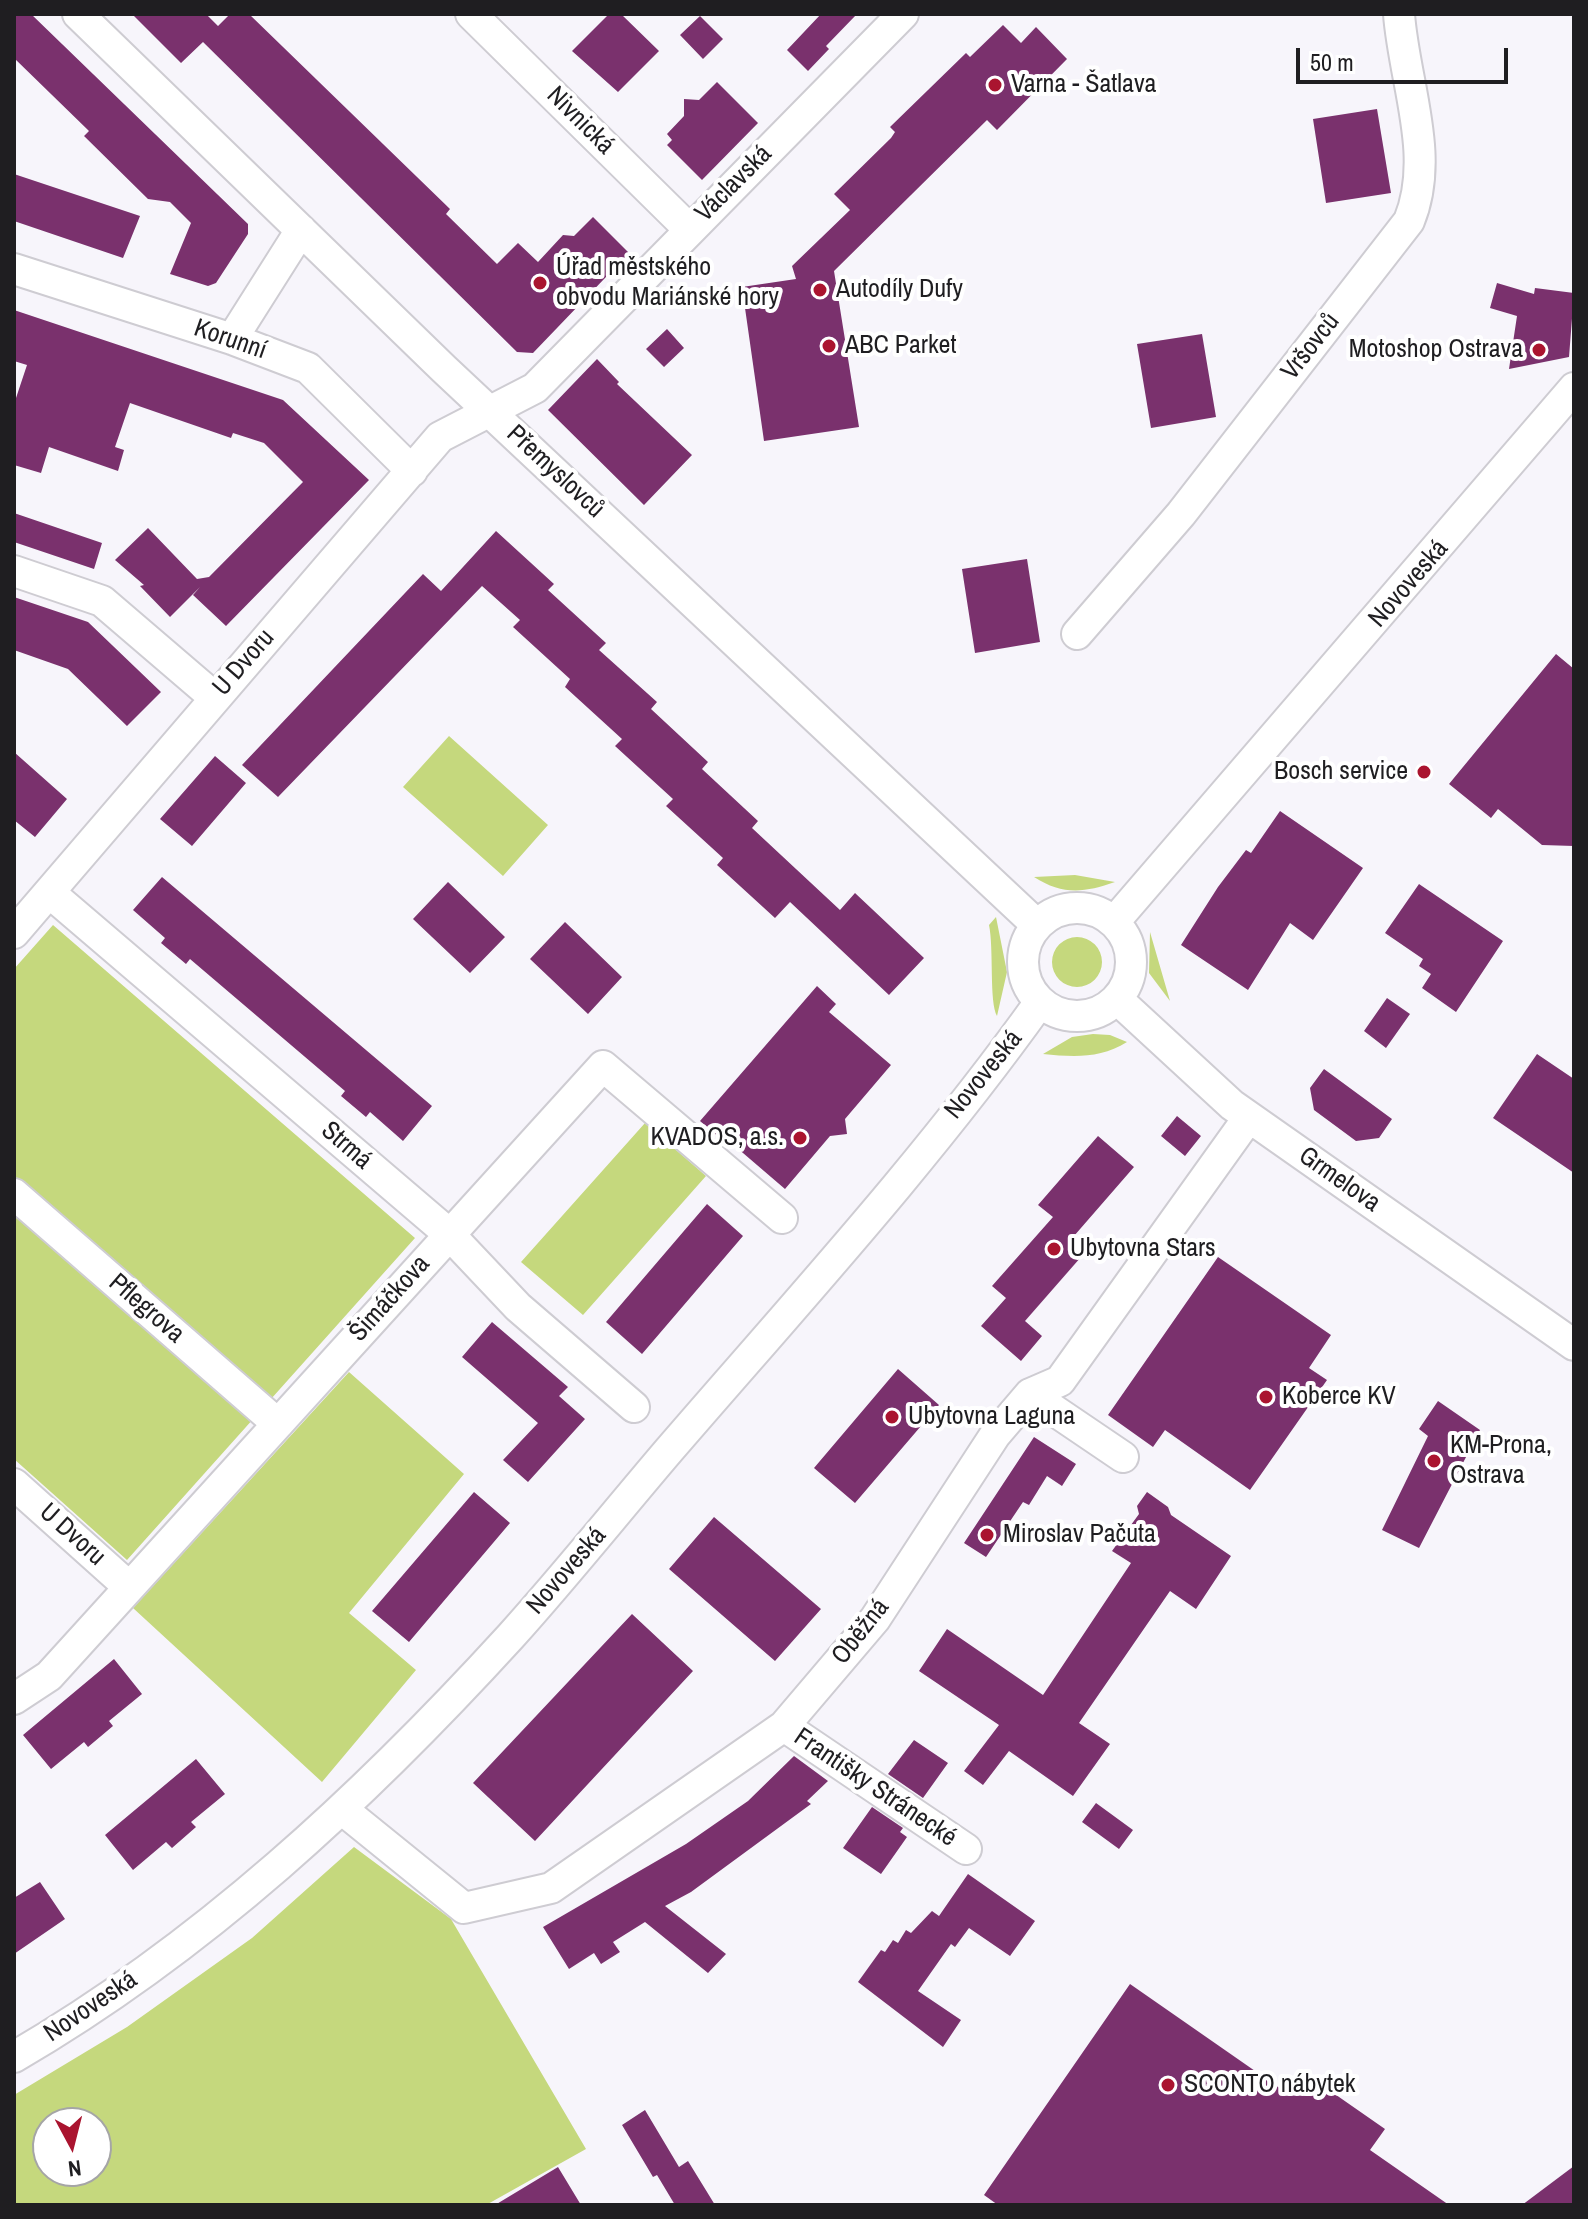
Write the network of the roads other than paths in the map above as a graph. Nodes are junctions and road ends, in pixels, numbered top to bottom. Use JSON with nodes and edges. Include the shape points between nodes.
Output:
{"nodes":[{"id":1,"x":78,"y":14,"type":"edge"},
{"id":2,"x":471,"y":14,"type":"edge"},
{"id":3,"x":903,"y":14,"type":"edge"},
{"id":4,"x":1399,"y":14,"type":"edge"},
{"id":5,"x":689,"y":229,"type":"junction"},
{"id":6,"x":301,"y":230,"type":"junction"},
{"id":7,"x":14,"y":269,"type":"edge"},
{"id":8,"x":232,"y":339,"type":"junction"},
{"id":9,"x":1574,"y":388,"type":"edge"},
{"id":10,"x":489,"y":410,"type":"junction"},
{"id":11,"x":412,"y":471,"type":"junction"},
{"id":12,"x":14,"y":571,"type":"edge"},
{"id":13,"x":1077,"y":634,"type":"dead end"},
{"id":14,"x":214,"y":697,"type":"junction"},
{"id":15,"x":50,"y":893,"type":"junction"},
{"id":16,"x":1114,"y":922,"type":"junction"},
{"id":17,"x":1037,"y":925,"type":"junction"},
{"id":18,"x":14,"y":933,"type":"edge"},
{"id":19,"x":1117,"y":999,"type":"junction"},
{"id":20,"x":1040,"y":1002,"type":"junction"},
{"id":21,"x":1249,"y":1117,"type":"junction"},
{"id":22,"x":14,"y":1194,"type":"edge"},
{"id":23,"x":782,"y":1218,"type":"dead end"},
{"id":24,"x":448,"y":1233,"type":"junction"},
{"id":25,"x":1574,"y":1345,"type":"edge"},
{"id":26,"x":1030,"y":1394,"type":"junction"},
{"id":27,"x":634,"y":1407,"type":"dead end"},
{"id":28,"x":278,"y":1424,"type":"junction"},
{"id":29,"x":1123,"y":1457,"type":"dead end"},
{"id":30,"x":14,"y":1484,"type":"edge"},
{"id":31,"x":129,"y":1587,"type":"junction"},
{"id":32,"x":14,"y":1699,"type":"edge"},
{"id":33,"x":784,"y":1726,"type":"junction"},
{"id":34,"x":343,"y":1810,"type":"junction"},
{"id":35,"x":966,"y":1849,"type":"dead end"},
{"id":36,"x":14,"y":2057,"type":"edge"}],
"edges":[{"from":1,"to":6,"type":"street","name":"Přemyslovců"},
{"from":2,"to":5,"type":"street","name":"Nivnická"},
{"from":3,"to":5,"type":"street","name":"Václavská"},
{"from":4,"to":13,"type":"street","name":"Vršovců","via":[[1422,170],[1409,221],[1181,514]]},
{"from":5,"to":10,"type":"street","name":"Václavská","via":[[535,388]]},
{"from":6,"to":8,"type":"street"},
{"from":6,"to":10,"type":"street","name":"Přemyslovců"},
{"from":7,"to":8,"type":"street","name":"Korunní"},
{"from":8,"to":11,"type":"street","name":"Korunní","via":[[308,368]]},
{"from":9,"to":16,"type":"street","name":"Novoveská"},
{"from":10,"to":11,"type":"street","name":"U Dvoru","via":[[440,437]]},
{"from":10,"to":17,"type":"street","name":"Přemyslovců"},
{"from":11,"to":14,"type":"street","name":"U Dvoru"},
{"from":12,"to":14,"type":"street","via":[[102,601]]},
{"from":14,"to":15,"type":"street","name":"U Dvoru"},
{"from":15,"to":18,"type":"street","name":"U Dvoru"},
{"from":15,"to":24,"type":"street","name":"Strmá"},
{"from":16,"to":17,"type":"street","via":[[1096,911],[1075,908],[1054,913]]},
{"from":16,"to":19,"type":"street","via":[[1127,939],[1132,960]]},
{"from":17,"to":20,"type":"street","via":[[1022,964],[1027,985]]},
{"from":19,"to":20,"type":"street","via":[[1100,1012],[1079,1017]]},
{"from":19,"to":21,"type":"street","name":"Grmelova"},
{"from":20,"to":34,"type":"street","name":"Novoveská","via":[[890,1191],[566,1573]]},
{"from":21,"to":25,"type":"street","name":"Grmelova"},
{"from":21,"to":26,"type":"street","name":"Oběžná","via":[[1060,1381]]},
{"from":22,"to":28,"type":"street","name":"Pflegrova"},
{"from":23,"to":24,"type":"street","name":"Šimáčkova","via":[[603,1066]]},
{"from":24,"to":27,"type":"street","name":"Strmá","via":[[518,1307]]},
{"from":24,"to":28,"type":"street","name":"Šimáčkova"},
{"from":26,"to":29,"type":"street"},
{"from":26,"to":33,"type":"street","name":"Oběžná","via":[[995,1435],[875,1619]]},
{"from":28,"to":31,"type":"street","name":"Šimáčkova"},
{"from":30,"to":31,"type":"street","name":"U Dvoru"},
{"from":31,"to":32,"type":"street","name":"Šimáčkova","via":[[49,1676]]},
{"from":33,"to":34,"type":"street","name":"Oběžná","via":[[551,1888],[464,1908]]},
{"from":33,"to":35,"type":"street","name":"Františky Stránecké"},
{"from":34,"to":36,"type":"street","name":"Novoveská","via":[[228,1909],[114,1993]]}]}
